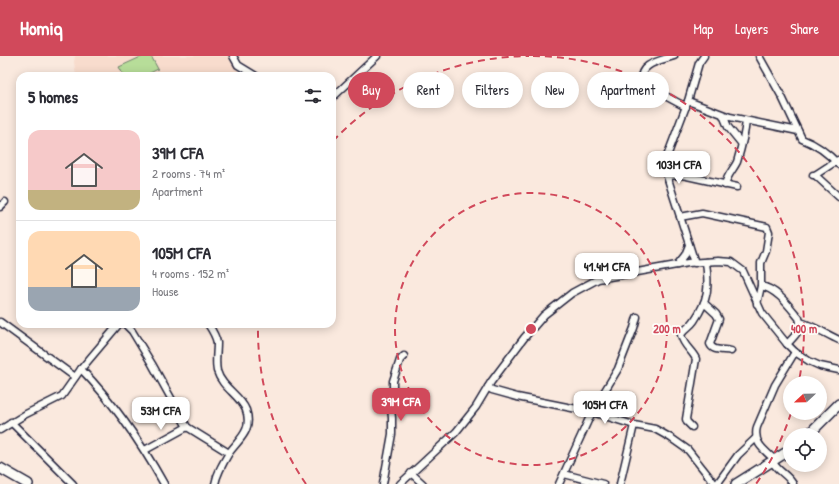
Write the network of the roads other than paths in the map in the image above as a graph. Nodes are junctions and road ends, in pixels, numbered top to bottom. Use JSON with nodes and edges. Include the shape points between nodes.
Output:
{"nodes":[{"id":1,"x":233,"y":56,"type":"edge"},
{"id":2,"x":376,"y":56,"type":"edge"},
{"id":3,"x":674,"y":56,"type":"edge"},
{"id":4,"x":704,"y":56,"type":"edge"},
{"id":5,"x":759,"y":56,"type":"edge"},
{"id":6,"x":249,"y":72,"type":"edge"},
{"id":7,"x":336,"y":94,"type":"edge"},
{"id":8,"x":687,"y":104,"type":"junction"},
{"id":9,"x":723,"y":116,"type":"junction"},
{"id":10,"x":746,"y":121,"type":"junction"},
{"id":11,"x":798,"y":131,"type":"junction"},
{"id":12,"x":741,"y":143,"type":"junction"},
{"id":13,"x":838,"y":162,"type":"edge"},
{"id":14,"x":668,"y":176,"type":"junction"},
{"id":15,"x":725,"y":185,"type":"junction"},
{"id":16,"x":737,"y":187,"type":"dead end"},
{"id":17,"x":839,"y":197,"type":"edge"},
{"id":18,"x":680,"y":217,"type":"junction"},
{"id":19,"x":689,"y":245,"type":"junction"},
{"id":20,"x":706,"y":262,"type":"junction"},
{"id":21,"x":695,"y":263,"type":"junction"},
{"id":22,"x":677,"y":265,"type":"junction"},
{"id":23,"x":761,"y":286,"type":"junction"},
{"id":24,"x":704,"y":303,"type":"junction"},
{"id":25,"x":757,"y":304,"type":"junction"},
{"id":26,"x":637,"y":317,"type":"dead end"},
{"id":27,"x":0,"y":322,"type":"edge"},
{"id":28,"x":800,"y":322,"type":"junction"},
{"id":29,"x":116,"y":328,"type":"edge"},
{"id":30,"x":128,"y":328,"type":"edge"},
{"id":31,"x":210,"y":328,"type":"edge"},
{"id":32,"x":839,"y":340,"type":"edge"},
{"id":33,"x":787,"y":344,"type":"junction"},
{"id":34,"x":731,"y":351,"type":"dead end"},
{"id":35,"x":795,"y":352,"type":"junction"},
{"id":36,"x":404,"y":356,"type":"dead end"},
{"id":37,"x":81,"y":369,"type":"junction"},
{"id":38,"x":839,"y":371,"type":"edge"},
{"id":39,"x":75,"y":377,"type":"junction"},
{"id":40,"x":488,"y":387,"type":"junction"},
{"id":41,"x":837,"y":408,"type":"edge"},
{"id":42,"x":592,"y":412,"type":"junction"},
{"id":43,"x":11,"y":422,"type":"junction"},
{"id":44,"x":634,"y":425,"type":"junction"},
{"id":45,"x":186,"y":427,"type":"junction"},
{"id":46,"x":692,"y":427,"type":"dead end"},
{"id":47,"x":816,"y":428,"type":"edge"},
{"id":48,"x":0,"y":430,"type":"edge"},
{"id":49,"x":756,"y":438,"type":"junction"},
{"id":50,"x":145,"y":450,"type":"junction"},
{"id":51,"x":229,"y":453,"type":"junction"},
{"id":52,"x":783,"y":454,"type":"edge"},
{"id":53,"x":774,"y":460,"type":"junction"},
{"id":54,"x":0,"y":468,"type":"edge"},
{"id":55,"x":411,"y":473,"type":"junction"},
{"id":56,"x":564,"y":474,"type":"junction"},
{"id":57,"x":738,"y":483,"type":"edge"},
{"id":58,"x":28,"y":484,"type":"edge"},
{"id":59,"x":73,"y":484,"type":"edge"},
{"id":60,"x":164,"y":484,"type":"edge"},
{"id":61,"x":215,"y":484,"type":"edge"},
{"id":62,"x":383,"y":484,"type":"edge"},
{"id":63,"x":400,"y":484,"type":"edge"},
{"id":64,"x":423,"y":484,"type":"edge"},
{"id":65,"x":559,"y":484,"type":"edge"},
{"id":66,"x":603,"y":484,"type":"edge"},
{"id":67,"x":620,"y":484,"type":"edge"},
{"id":68,"x":716,"y":484,"type":"edge"},
{"id":69,"x":793,"y":484,"type":"edge"}],
"edges":[{"from":1,"to":6,"type":"street","via":[[238,65]]},
{"from":2,"to":7,"type":"street"},
{"from":3,"to":8,"type":"street","via":[[645,67],[641,82],[652,84],[658,92]]},
{"from":4,"to":8,"type":"street","via":[[699,63]]},
{"from":5,"to":11,"type":"street"},
{"from":8,"to":9,"type":"street"},
{"from":8,"to":14,"type":"street","via":[[666,159]]},
{"from":9,"to":10,"type":"street"},
{"from":9,"to":12,"type":"street"},
{"from":10,"to":11,"type":"street"},
{"from":10,"to":12,"type":"street"},
{"from":11,"to":13,"type":"street","via":[[802,139],[821,148]]},
{"from":12,"to":15,"type":"street","via":[[736,164]]},
{"from":13,"to":17,"type":"street","via":[[814,175]]},
{"from":14,"to":15,"type":"street","via":[[681,175]]},
{"from":14,"to":18,"type":"street"},
{"from":15,"to":16,"type":"street"},
{"from":18,"to":19,"type":"street"},
{"from":18,"to":23,"type":"street","via":[[702,213],[767,227],[769,232],[761,263]]},
{"from":19,"to":21,"type":"street"},
{"from":19,"to":22,"type":"street"},
{"from":20,"to":21,"type":"street"},
{"from":20,"to":24,"type":"street","via":[[708,289]]},
{"from":20,"to":25,"type":"street","via":[[726,261],[737,266],[743,271]]},
{"from":21,"to":22,"type":"street"},
{"from":22,"to":40,"type":"street","via":[[598,279],[572,293],[536,324]]},
{"from":23,"to":25,"type":"street"},
{"from":23,"to":28,"type":"street","via":[[776,294]]},
{"from":24,"to":34,"type":"street","via":[[719,319],[710,344],[711,348]]},
{"from":24,"to":46,"type":"street","via":[[694,321],[681,335],[686,347],[696,359],[686,419]]},
{"from":25,"to":33,"type":"street"},
{"from":26,"to":42,"type":"street","via":[[618,369]]},
{"from":27,"to":39,"type":"street"},
{"from":28,"to":32,"type":"street"},
{"from":28,"to":33,"type":"street","via":[[797,332]]},
{"from":29,"to":37,"type":"street"},
{"from":30,"to":45,"type":"street","via":[[152,364]]},
{"from":31,"to":51,"type":"street","via":[[217,343],[217,371],[247,414],[245,434]]},
{"from":33,"to":35,"type":"street"},
{"from":35,"to":38,"type":"street","via":[[820,366]]},
{"from":35,"to":49,"type":"street","via":[[775,385],[757,427]]},
{"from":36,"to":62,"type":"street","via":[[400,360],[393,381],[392,434]]},
{"from":37,"to":39,"type":"street"},
{"from":37,"to":50,"type":"street","via":[[108,397]]},
{"from":39,"to":43,"type":"street","via":[[62,396]]},
{"from":40,"to":42,"type":"street","via":[[517,397]]},
{"from":40,"to":55,"type":"street","via":[[456,432]]},
{"from":41,"to":47,"type":"highway"},
{"from":42,"to":44,"type":"street"},
{"from":42,"to":56,"type":"street"},
{"from":43,"to":48,"type":"street"},
{"from":43,"to":59,"type":"street"},
{"from":44,"to":67,"type":"street"},
{"from":44,"to":68,"type":"street","via":[[655,429],[677,442],[690,452]]},
{"from":45,"to":50,"type":"street"},
{"from":45,"to":51,"type":"street"},
{"from":49,"to":53,"type":"street"},
{"from":49,"to":68,"type":"street","via":[[738,455]]},
{"from":50,"to":60,"type":"street"},
{"from":51,"to":61,"type":"street"},
{"from":52,"to":53,"type":"highway"},
{"from":53,"to":57,"type":"highway"},
{"from":53,"to":69,"type":"street","via":[[778,471],[787,476]]},
{"from":54,"to":58,"type":"highway"},
{"from":55,"to":63,"type":"street"},
{"from":55,"to":64,"type":"street"},
{"from":56,"to":65,"type":"street"},
{"from":56,"to":66,"type":"street"}]}
